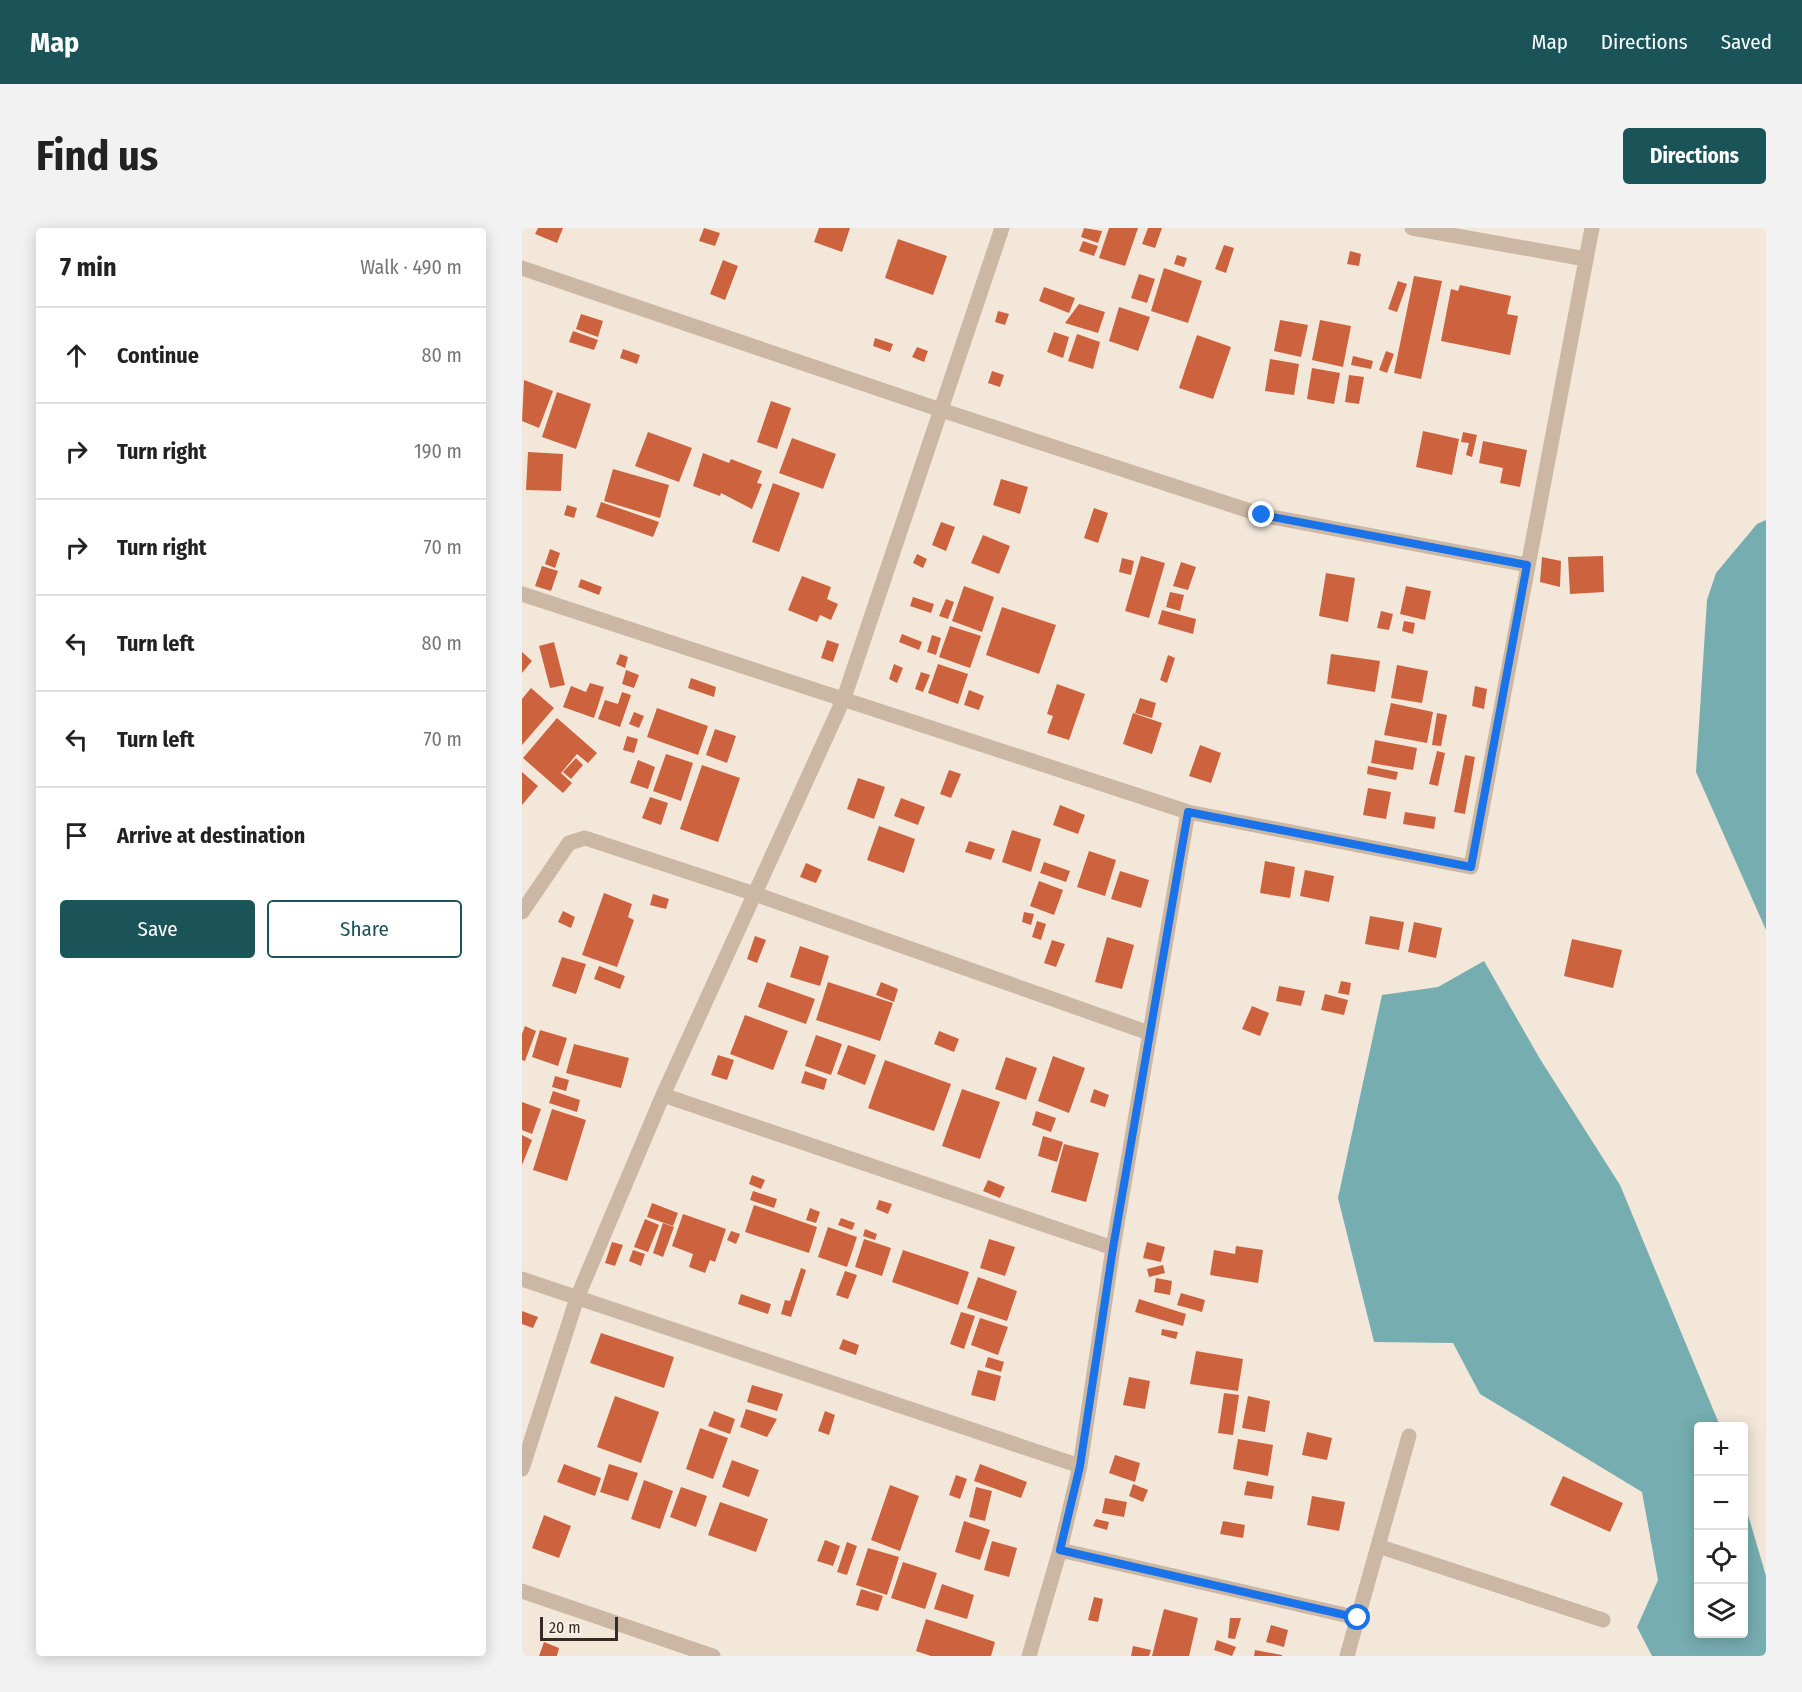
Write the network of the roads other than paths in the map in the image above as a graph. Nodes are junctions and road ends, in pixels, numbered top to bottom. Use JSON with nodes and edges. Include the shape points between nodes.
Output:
{"nodes":[{"id":1,"x":1002,"y":228,"type":"edge"},
{"id":2,"x":1412,"y":228,"type":"edge"},
{"id":3,"x":1592,"y":228,"type":"edge"},
{"id":4,"x":1586,"y":260,"type":"junction"},
{"id":5,"x":522,"y":268,"type":"edge"},
{"id":6,"x":941,"y":410,"type":"junction"},
{"id":7,"x":1527,"y":565,"type":"junction"},
{"id":8,"x":522,"y":594,"type":"edge"},
{"id":9,"x":844,"y":698,"type":"junction"},
{"id":10,"x":1188,"y":812,"type":"junction"},
{"id":11,"x":754,"y":894,"type":"junction"},
{"id":12,"x":522,"y":912,"type":"edge"},
{"id":13,"x":1149,"y":1033,"type":"junction"},
{"id":14,"x":663,"y":1095,"type":"junction"},
{"id":15,"x":1113,"y":1248,"type":"junction"},
{"id":16,"x":522,"y":1279,"type":"edge"},
{"id":17,"x":577,"y":1298,"type":"junction"},
{"id":18,"x":1409,"y":1436,"type":"dead end"},
{"id":19,"x":1080,"y":1466,"type":"junction"},
{"id":20,"x":522,"y":1469,"type":"edge"},
{"id":21,"x":1378,"y":1546,"type":"junction"},
{"id":22,"x":1060,"y":1550,"type":"junction"},
{"id":23,"x":522,"y":1591,"type":"edge"},
{"id":24,"x":1358,"y":1618,"type":"junction"},
{"id":25,"x":1603,"y":1620,"type":"dead end"},
{"id":26,"x":713,"y":1656,"type":"edge"},
{"id":27,"x":1029,"y":1656,"type":"edge"},
{"id":28,"x":1347,"y":1656,"type":"edge"}],
"edges":[{"from":1,"to":6,"type":"street"},
{"from":2,"to":4,"type":"street"},
{"from":3,"to":4,"type":"street"},
{"from":4,"to":7,"type":"street"},
{"from":5,"to":6,"type":"street"},
{"from":6,"to":7,"type":"street","via":[[1262,515]]},
{"from":6,"to":9,"type":"street"},
{"from":7,"to":10,"type":"street","via":[[1471,867]]},
{"from":8,"to":9,"type":"street"},
{"from":9,"to":10,"type":"street"},
{"from":9,"to":11,"type":"street"},
{"from":10,"to":13,"type":"street"},
{"from":11,"to":12,"type":"street","via":[[585,838],[569,843]]},
{"from":11,"to":13,"type":"street"},
{"from":11,"to":14,"type":"street"},
{"from":13,"to":15,"type":"street"},
{"from":14,"to":15,"type":"street"},
{"from":14,"to":17,"type":"street"},
{"from":15,"to":19,"type":"street"},
{"from":16,"to":17,"type":"street"},
{"from":17,"to":19,"type":"street"},
{"from":17,"to":20,"type":"street"},
{"from":18,"to":21,"type":"street"},
{"from":19,"to":22,"type":"street"},
{"from":21,"to":24,"type":"street"},
{"from":21,"to":25,"type":"street"},
{"from":22,"to":24,"type":"street"},
{"from":22,"to":27,"type":"street"},
{"from":23,"to":26,"type":"street"},
{"from":24,"to":28,"type":"street"}]}
